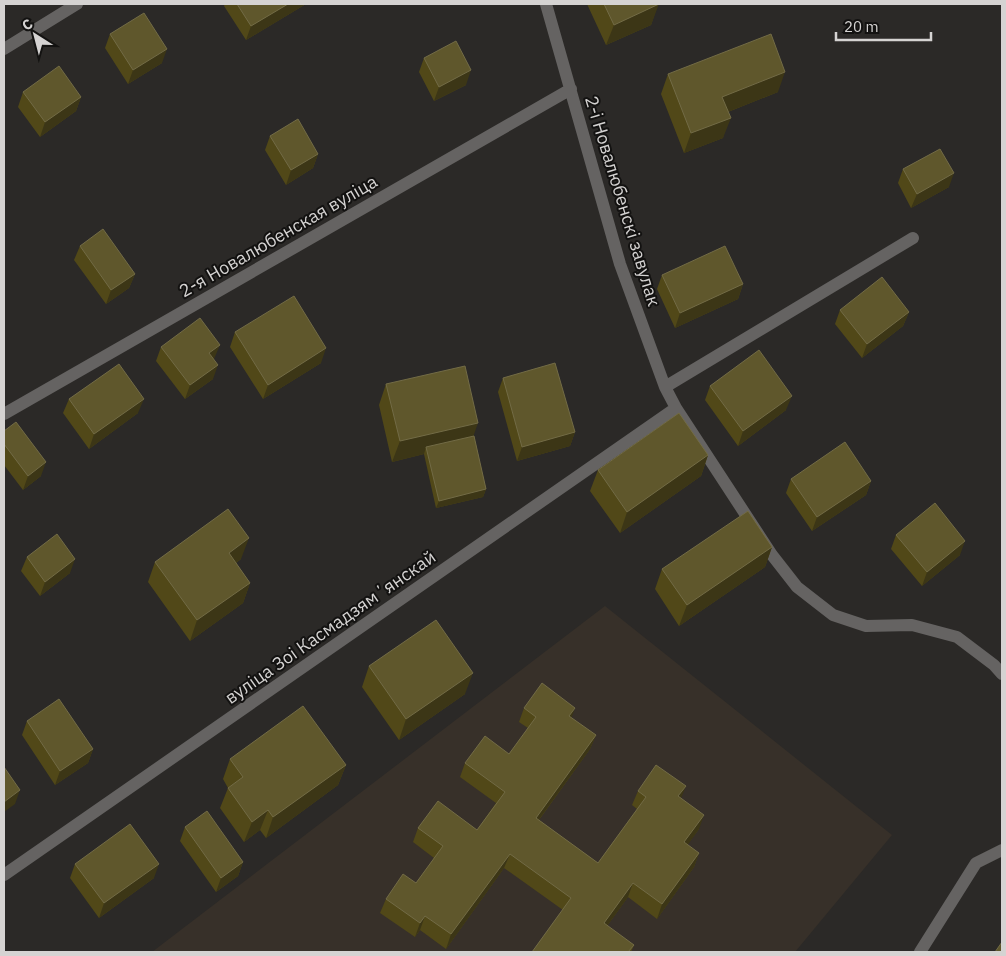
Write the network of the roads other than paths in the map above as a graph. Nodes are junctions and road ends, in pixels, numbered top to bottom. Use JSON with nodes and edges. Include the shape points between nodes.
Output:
{"nodes":[{"id":1,"x":77,"y":4,"type":"edge"},
{"id":2,"x":546,"y":4,"type":"edge"},
{"id":3,"x":4,"y":49,"type":"edge"},
{"id":4,"x":571,"y":89,"type":"junction"},
{"id":5,"x":913,"y":238,"type":"dead end"},
{"id":6,"x":665,"y":387,"type":"junction"},
{"id":7,"x":676,"y":408,"type":"junction"},
{"id":8,"x":4,"y":414,"type":"edge"},
{"id":9,"x":1002,"y":674,"type":"edge"},
{"id":10,"x":1002,"y":850,"type":"edge"},
{"id":11,"x":4,"y":875,"type":"edge"},
{"id":12,"x":920,"y":952,"type":"edge"}],
"edges":[{"from":1,"to":3,"type":"street"},
{"from":2,"to":4,"type":"street","name":"2-і Новалюбенскі завулак"},
{"from":4,"to":6,"type":"street","name":"2-і Новалюбенскі завулак","via":[[620,264]]},
{"from":4,"to":8,"type":"street","name":"2-я Новалюбенская вуліца"},
{"from":5,"to":6,"type":"street"},
{"from":6,"to":7,"type":"street","name":"2-і Новалюбенскі завулак"},
{"from":7,"to":9,"type":"street","name":"2-і Новалюбенскі завулак","via":[[772,555],[797,587],[833,615],[866,626],[912,625],[957,637]]},
{"from":7,"to":11,"type":"street","name":"вуліца Зоі Касмадзямʼянскай"},
{"from":10,"to":12,"type":"street","via":[[976,864]]}]}
